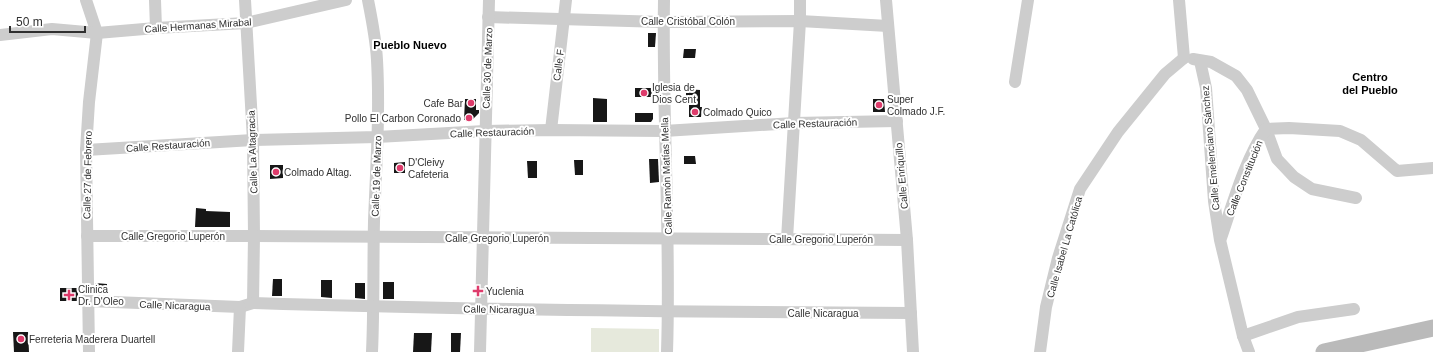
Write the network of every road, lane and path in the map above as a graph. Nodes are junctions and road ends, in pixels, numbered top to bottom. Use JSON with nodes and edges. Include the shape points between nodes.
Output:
{"nodes":[{"id":1,"x":86,"y":0,"type":"edge"},
{"id":2,"x":155,"y":0,"type":"edge"},
{"id":3,"x":245,"y":0,"type":"edge"},
{"id":4,"x":346,"y":0,"type":"edge"},
{"id":5,"x":368,"y":0,"type":"edge"},
{"id":6,"x":489,"y":0,"type":"edge"},
{"id":7,"x":566,"y":0,"type":"edge"},
{"id":8,"x":664,"y":0,"type":"edge"},
{"id":9,"x":800,"y":0,"type":"edge"},
{"id":10,"x":886,"y":0,"type":"edge"},
{"id":11,"x":1028,"y":0,"type":"edge"},
{"id":12,"x":1179,"y":0,"type":"edge"},
{"id":13,"x":488,"y":17,"type":"junction"},
{"id":14,"x":564,"y":19,"type":"junction"},
{"id":15,"x":800,"y":21,"type":"junction"},
{"id":16,"x":663,"y":22,"type":"junction"},
{"id":17,"x":246,"y":23,"type":"junction"},
{"id":18,"x":888,"y":26,"type":"junction"},
{"id":19,"x":156,"y":28,"type":"junction"},
{"id":20,"x":97,"y":33,"type":"junction"},
{"id":21,"x":0,"y":35,"type":"edge"},
{"id":22,"x":1184,"y":58,"type":"junction"},
{"id":23,"x":1200,"y":61,"type":"junction"},
{"id":24,"x":1015,"y":82,"type":"dead end"},
{"id":25,"x":897,"y":121,"type":"junction"},
{"id":26,"x":794,"y":123,"type":"junction"},
{"id":27,"x":1266,"y":128,"type":"junction"},
{"id":28,"x":551,"y":130,"type":"junction"},
{"id":29,"x":485,"y":131,"type":"junction"},
{"id":30,"x":664,"y":131,"type":"junction"},
{"id":31,"x":377,"y":137,"type":"junction"},
{"id":32,"x":253,"y":140,"type":"junction"},
{"id":33,"x":86,"y":150,"type":"junction"},
{"id":34,"x":1433,"y":168,"type":"edge"},
{"id":35,"x":1356,"y":198,"type":"dead end"},
{"id":36,"x":87,"y":236,"type":"junction"},
{"id":37,"x":254,"y":236,"type":"junction"},
{"id":38,"x":374,"y":237,"type":"junction"},
{"id":39,"x":483,"y":238,"type":"junction"},
{"id":40,"x":669,"y":239,"type":"junction"},
{"id":41,"x":787,"y":239,"type":"junction"},
{"id":42,"x":907,"y":240,"type":"junction"},
{"id":43,"x":1220,"y":240,"type":"junction"},
{"id":44,"x":88,"y":302,"type":"junction"},
{"id":45,"x":253,"y":303,"type":"junction"},
{"id":46,"x":240,"y":307,"type":"junction"},
{"id":47,"x":374,"y":307,"type":"junction"},
{"id":48,"x":481,"y":308,"type":"junction"},
{"id":49,"x":1354,"y":308,"type":"dead end"},
{"id":50,"x":668,"y":312,"type":"junction"},
{"id":51,"x":911,"y":313,"type":"junction"},
{"id":52,"x":1433,"y":328,"type":"edge"},
{"id":53,"x":1243,"y":336,"type":"junction"},
{"id":54,"x":1433,"y":338,"type":"edge"},
{"id":55,"x":89,"y":352,"type":"edge"},
{"id":56,"x":238,"y":352,"type":"edge"},
{"id":57,"x":372,"y":352,"type":"edge"},
{"id":58,"x":480,"y":352,"type":"edge"},
{"id":59,"x":667,"y":352,"type":"edge"},
{"id":60,"x":913,"y":352,"type":"edge"},
{"id":61,"x":1040,"y":352,"type":"edge"},
{"id":62,"x":1249,"y":352,"type":"edge"},
{"id":63,"x":1324,"y":352,"type":"edge"},
{"id":64,"x":1371,"y":352,"type":"edge"}],
"edges":[{"from":1,"to":20,"type":"street","name":"Calle 27 de Febrero"},
{"from":2,"to":19,"type":"street"},
{"from":3,"to":17,"type":"street","name":"Calle La Altagracia"},
{"from":4,"to":17,"type":"street","name":"Calle Hermanas Mirabal"},
{"from":5,"to":31,"type":"street","name":"Calle 19 de Marzo","via":[[377,60]]},
{"from":6,"to":13,"type":"street","name":"Calle 30 de Marzo"},
{"from":7,"to":14,"type":"street","name":"Calle F"},
{"from":8,"to":16,"type":"street","name":"Calle Ramón Matías Mella"},
{"from":9,"to":15,"type":"street"},
{"from":10,"to":18,"type":"street","name":"Calle Enriquillo"},
{"from":11,"to":24,"type":"street"},
{"from":12,"to":22,"type":"street"},
{"from":13,"to":14,"type":"street","name":"Calle Cristóbal Colón"},
{"from":13,"to":29,"type":"street","name":"Calle 30 de Marzo"},
{"from":14,"to":16,"type":"street","name":"Calle Cristóbal Colón"},
{"from":14,"to":28,"type":"street","name":"Calle F"},
{"from":15,"to":16,"type":"street","name":"Calle Cristóbal Colón"},
{"from":15,"to":18,"type":"street","name":"Calle Cristóbal Colón"},
{"from":15,"to":26,"type":"street"},
{"from":16,"to":30,"type":"street","name":"Calle Ramón Matías Mella"},
{"from":17,"to":19,"type":"street","name":"Calle Hermanas Mirabal"},
{"from":17,"to":32,"type":"street","name":"Calle La Altagracia"},
{"from":18,"to":25,"type":"street","name":"Calle Enriquillo"},
{"from":19,"to":20,"type":"street","name":"Calle Hermanas Mirabal"},
{"from":20,"to":21,"type":"street","name":"Calle Hermanas Mirabal","via":[[52,29]]},
{"from":20,"to":33,"type":"street","name":"Calle 27 de Febrero"},
{"from":22,"to":23,"type":"street"},
{"from":22,"to":61,"type":"street","name":"Calle Isabel La Católica","via":[[1165,74],[1118,132],[1080,189],[1046,307]]},
{"from":23,"to":27,"type":"street","via":[[1211,62],[1236,76],[1247,90]]},
{"from":23,"to":43,"type":"street","name":"Calle Emelenciano Sánchez","via":[[1206,88],[1214,201]]},
{"from":25,"to":26,"type":"street","name":"Calle Restauración"},
{"from":25,"to":42,"type":"street","name":"Calle Enriquillo"},
{"from":26,"to":30,"type":"street","name":"Calle Restauración"},
{"from":26,"to":41,"type":"street"},
{"from":27,"to":34,"type":"street","name":"Calle Constitución","via":[[1340,131],[1361,140],[1398,171]]},
{"from":27,"to":35,"type":"street","via":[[1277,159],[1294,177],[1312,189]]},
{"from":27,"to":43,"type":"street","name":"Calle Constitución","via":[[1257,141]]},
{"from":28,"to":29,"type":"street","name":"Calle Restauración"},
{"from":28,"to":30,"type":"street","name":"Calle Restauración"},
{"from":29,"to":31,"type":"street","name":"Calle Restauración"},
{"from":29,"to":39,"type":"street","name":"Calle 30 de Marzo"},
{"from":30,"to":40,"type":"street","name":"Calle Ramón Matías Mella"},
{"from":31,"to":32,"type":"street","name":"Calle Restauración"},
{"from":31,"to":38,"type":"street","name":"Calle 19 de Marzo"},
{"from":32,"to":33,"type":"street","name":"Calle Restauración"},
{"from":32,"to":37,"type":"street","name":"Calle La Altagracia"},
{"from":33,"to":36,"type":"street","name":"Calle 27 de Febrero"},
{"from":36,"to":37,"type":"street","name":"Calle Gregorio Luperón"},
{"from":36,"to":44,"type":"street","name":"Calle 27 de Febrero"},
{"from":37,"to":38,"type":"street","name":"Calle Gregorio Luperón"},
{"from":37,"to":45,"type":"street","name":"Calle La Altagracia"},
{"from":38,"to":39,"type":"street","name":"Calle Gregorio Luperón"},
{"from":38,"to":47,"type":"street","name":"Calle 19 de Marzo"},
{"from":39,"to":40,"type":"street","name":"Calle Gregorio Luperón"},
{"from":39,"to":48,"type":"street","name":"Calle 30 de Marzo"},
{"from":40,"to":41,"type":"street","name":"Calle Gregorio Luperón"},
{"from":40,"to":50,"type":"street","name":"Calle Ramón Matías Mella"},
{"from":41,"to":42,"type":"street","name":"Calle Gregorio Luperón"},
{"from":42,"to":51,"type":"street","name":"Calle Enriquillo"},
{"from":43,"to":53,"type":"street","name":"Calle Emelenciano Sánchez"},
{"from":44,"to":46,"type":"street","name":"Calle Nicaragua"},
{"from":44,"to":55,"type":"street","name":"Calle 27 de Febrero"},
{"from":45,"to":46,"type":"street","name":"Calle Nicaragua"},
{"from":45,"to":47,"type":"street","name":"Calle Nicaragua"},
{"from":46,"to":56,"type":"street"},
{"from":47,"to":48,"type":"street","name":"Calle Nicaragua"},
{"from":47,"to":57,"type":"street","name":"Calle 19 de Marzo"},
{"from":48,"to":50,"type":"street","name":"Calle Nicaragua"},
{"from":48,"to":58,"type":"street","name":"Calle 30 de Marzo"},
{"from":49,"to":53,"type":"street","via":[[1298,317]]},
{"from":50,"to":51,"type":"street","name":"Calle Nicaragua"},
{"from":50,"to":59,"type":"street","name":"Calle Ramón Matías Mella"},
{"from":51,"to":60,"type":"street","name":"Calle Enriquillo"},
{"from":52,"to":63,"type":"main road"},
{"from":53,"to":62,"type":"street","name":"Calle Emelenciano Sánchez"},
{"from":54,"to":64,"type":"main road"}]}
